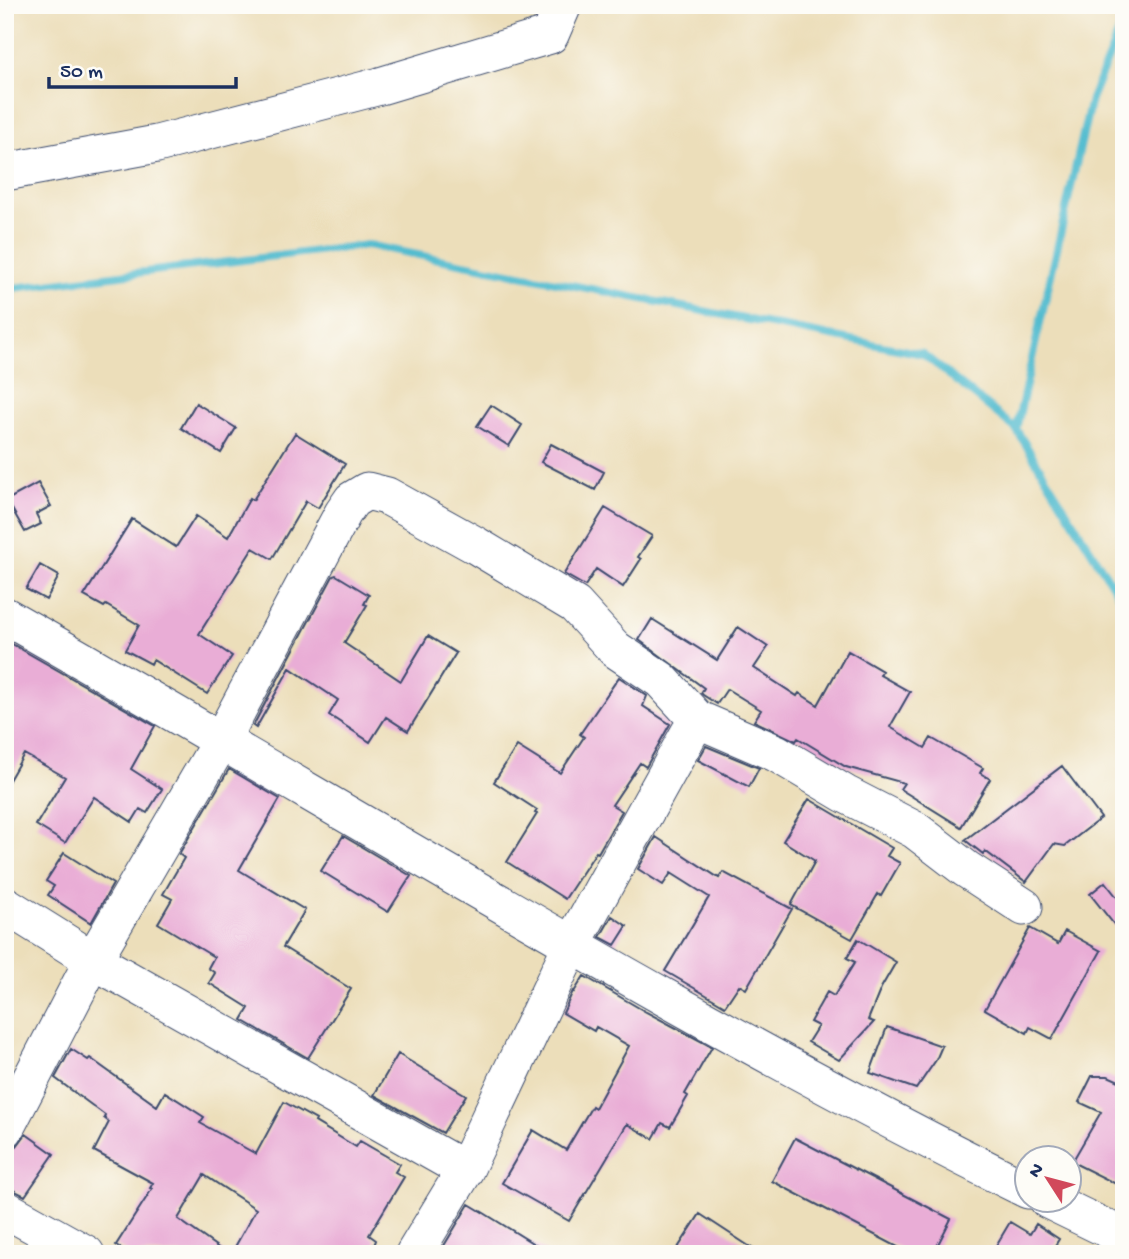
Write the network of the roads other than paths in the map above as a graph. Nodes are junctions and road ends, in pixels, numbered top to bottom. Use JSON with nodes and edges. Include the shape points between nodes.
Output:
{"nodes":[{"id":1,"x":563,"y":5,"type":"edge"},
{"id":2,"x":5,"y":172,"type":"edge"},
{"id":3,"x":5,"y":615,"type":"edge"},
{"id":4,"x":698,"y":719,"type":"junction"},
{"id":5,"x":222,"y":739,"type":"junction"},
{"id":6,"x":5,"y":905,"type":"edge"},
{"id":7,"x":1024,"y":907,"type":"dead end"},
{"id":8,"x":571,"y":946,"type":"junction"},
{"id":9,"x":93,"y":960,"type":"junction"},
{"id":10,"x":5,"y":1129,"type":"edge"},
{"id":11,"x":465,"y":1170,"type":"junction"},
{"id":12,"x":1014,"y":1184,"type":"edge"},
{"id":13,"x":5,"y":1209,"type":"edge"},
{"id":14,"x":1078,"y":1214,"type":"edge"},
{"id":15,"x":1124,"y":1237,"type":"edge"},
{"id":16,"x":86,"y":1254,"type":"edge"},
{"id":17,"x":414,"y":1254,"type":"edge"}],
"edges":[{"from":1,"to":2,"type":"street","via":[[550,35],[380,86],[157,144]]},
{"from":3,"to":5,"type":"street"},
{"from":4,"to":5,"type":"street","via":[[661,680],[615,649],[575,605],[387,496],[367,491],[352,500],[343,513]]},
{"from":4,"to":7,"type":"street","via":[[776,753],[915,830]]},
{"from":4,"to":8,"type":"street"},
{"from":5,"to":8,"type":"street"},
{"from":5,"to":9,"type":"street"},
{"from":6,"to":9,"type":"street"},
{"from":8,"to":11,"type":"street"},
{"from":8,"to":12,"type":"street","via":[[904,1129]]},
{"from":9,"to":10,"type":"street"},
{"from":9,"to":11,"type":"street"},
{"from":11,"to":17,"type":"street"},
{"from":13,"to":16,"type":"street"},
{"from":14,"to":15,"type":"street"}]}
